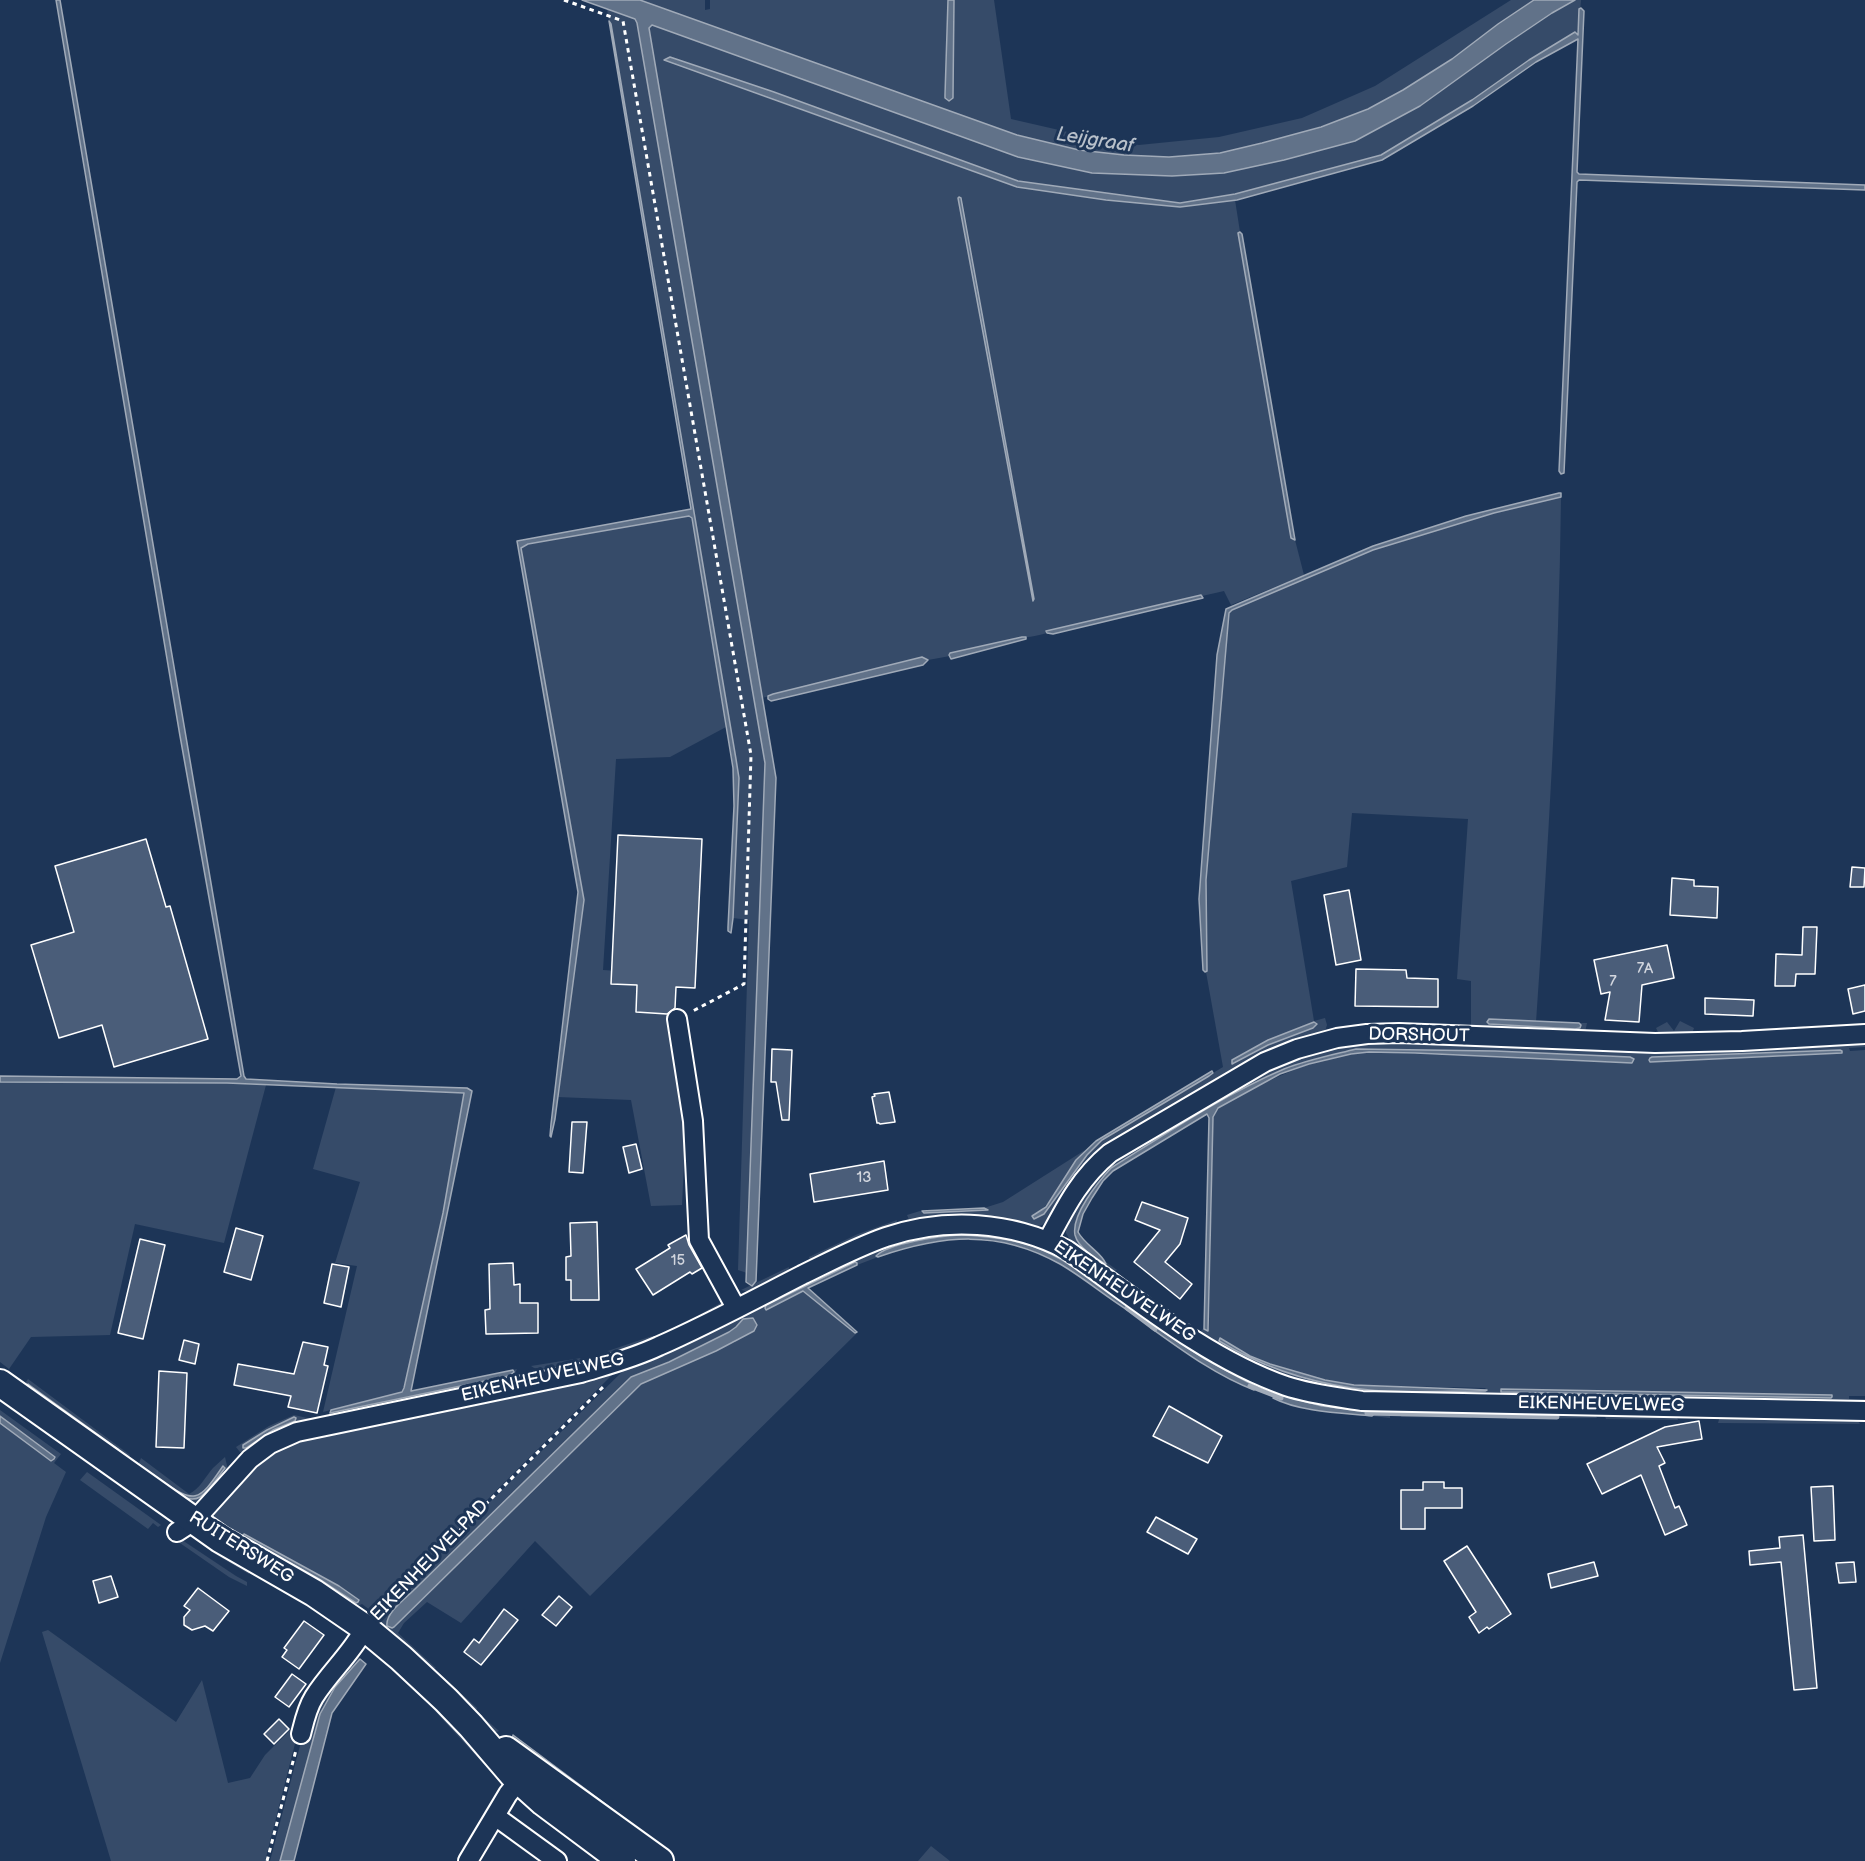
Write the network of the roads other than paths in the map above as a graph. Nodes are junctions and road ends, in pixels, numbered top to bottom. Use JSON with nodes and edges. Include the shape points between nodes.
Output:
{"nodes":[{"id":1,"x":677,"y":1019,"type":"road end"},
{"id":2,"x":1865,"y":1034,"type":"edge"},
{"id":3,"x":1048,"y":1240,"type":"junction"},
{"id":4,"x":736,"y":1308,"type":"junction"},
{"id":5,"x":0,"y":1383,"type":"edge"},
{"id":6,"x":1865,"y":1411,"type":"edge"},
{"id":7,"x":186,"y":1526,"type":"junction"},
{"id":8,"x":365,"y":1628,"type":"junction"},
{"id":9,"x":301,"y":1734,"type":"road end"},
{"id":10,"x":524,"y":1774,"type":"junction"},
{"id":11,"x":495,"y":1816,"type":"junction"},
{"id":12,"x":468,"y":1861,"type":"edge"},
{"id":13,"x":557,"y":1861,"type":"edge"},
{"id":14,"x":622,"y":1861,"type":"edge"},
{"id":15,"x":660,"y":1861,"type":"edge"}],
"edges":[{"from":1,"to":4,"type":"street","via":[[693,1120],[699,1240]]},
{"from":2,"to":3,"type":"street","name":"DORSHOUT","via":[[1655,1043],[1400,1033],[1327,1041],[1265,1062],[1110,1153],[1085,1177]]},
{"from":3,"to":4,"type":"street","name":"EIKENHEUVELWEG","via":[[982,1224],[924,1228],[886,1237]]},
{"from":3,"to":6,"type":"street","name":"EIKENHEUVELWEG","via":[[1068,1250],[1209,1350],[1258,1374],[1312,1393],[1362,1401]]},
{"from":4,"to":7,"type":"street","name":"EIKENHEUVELWEG","via":[[660,1346],[581,1373],[297,1432],[270,1444],[250,1459]]},
{"from":5,"to":7,"type":"street","name":"RUITERSWEG"},
{"from":7,"to":8,"type":"street","name":"RUITERSWEG","via":[[314,1593]]},
{"from":8,"to":9,"type":"street","name":"EIKENHEUVELPAD","via":[[313,1698]]},
{"from":8,"to":10,"type":"street","name":"RUITERSWEG"},
{"from":10,"to":11,"type":"street"},
{"from":10,"to":14,"type":"street","name":"RUITERSWEG","via":[[543,1802]]},
{"from":10,"to":15,"type":"street","name":"RUITERSWEG"},
{"from":11,"to":12,"type":"street"},
{"from":11,"to":13,"type":"street"}]}
